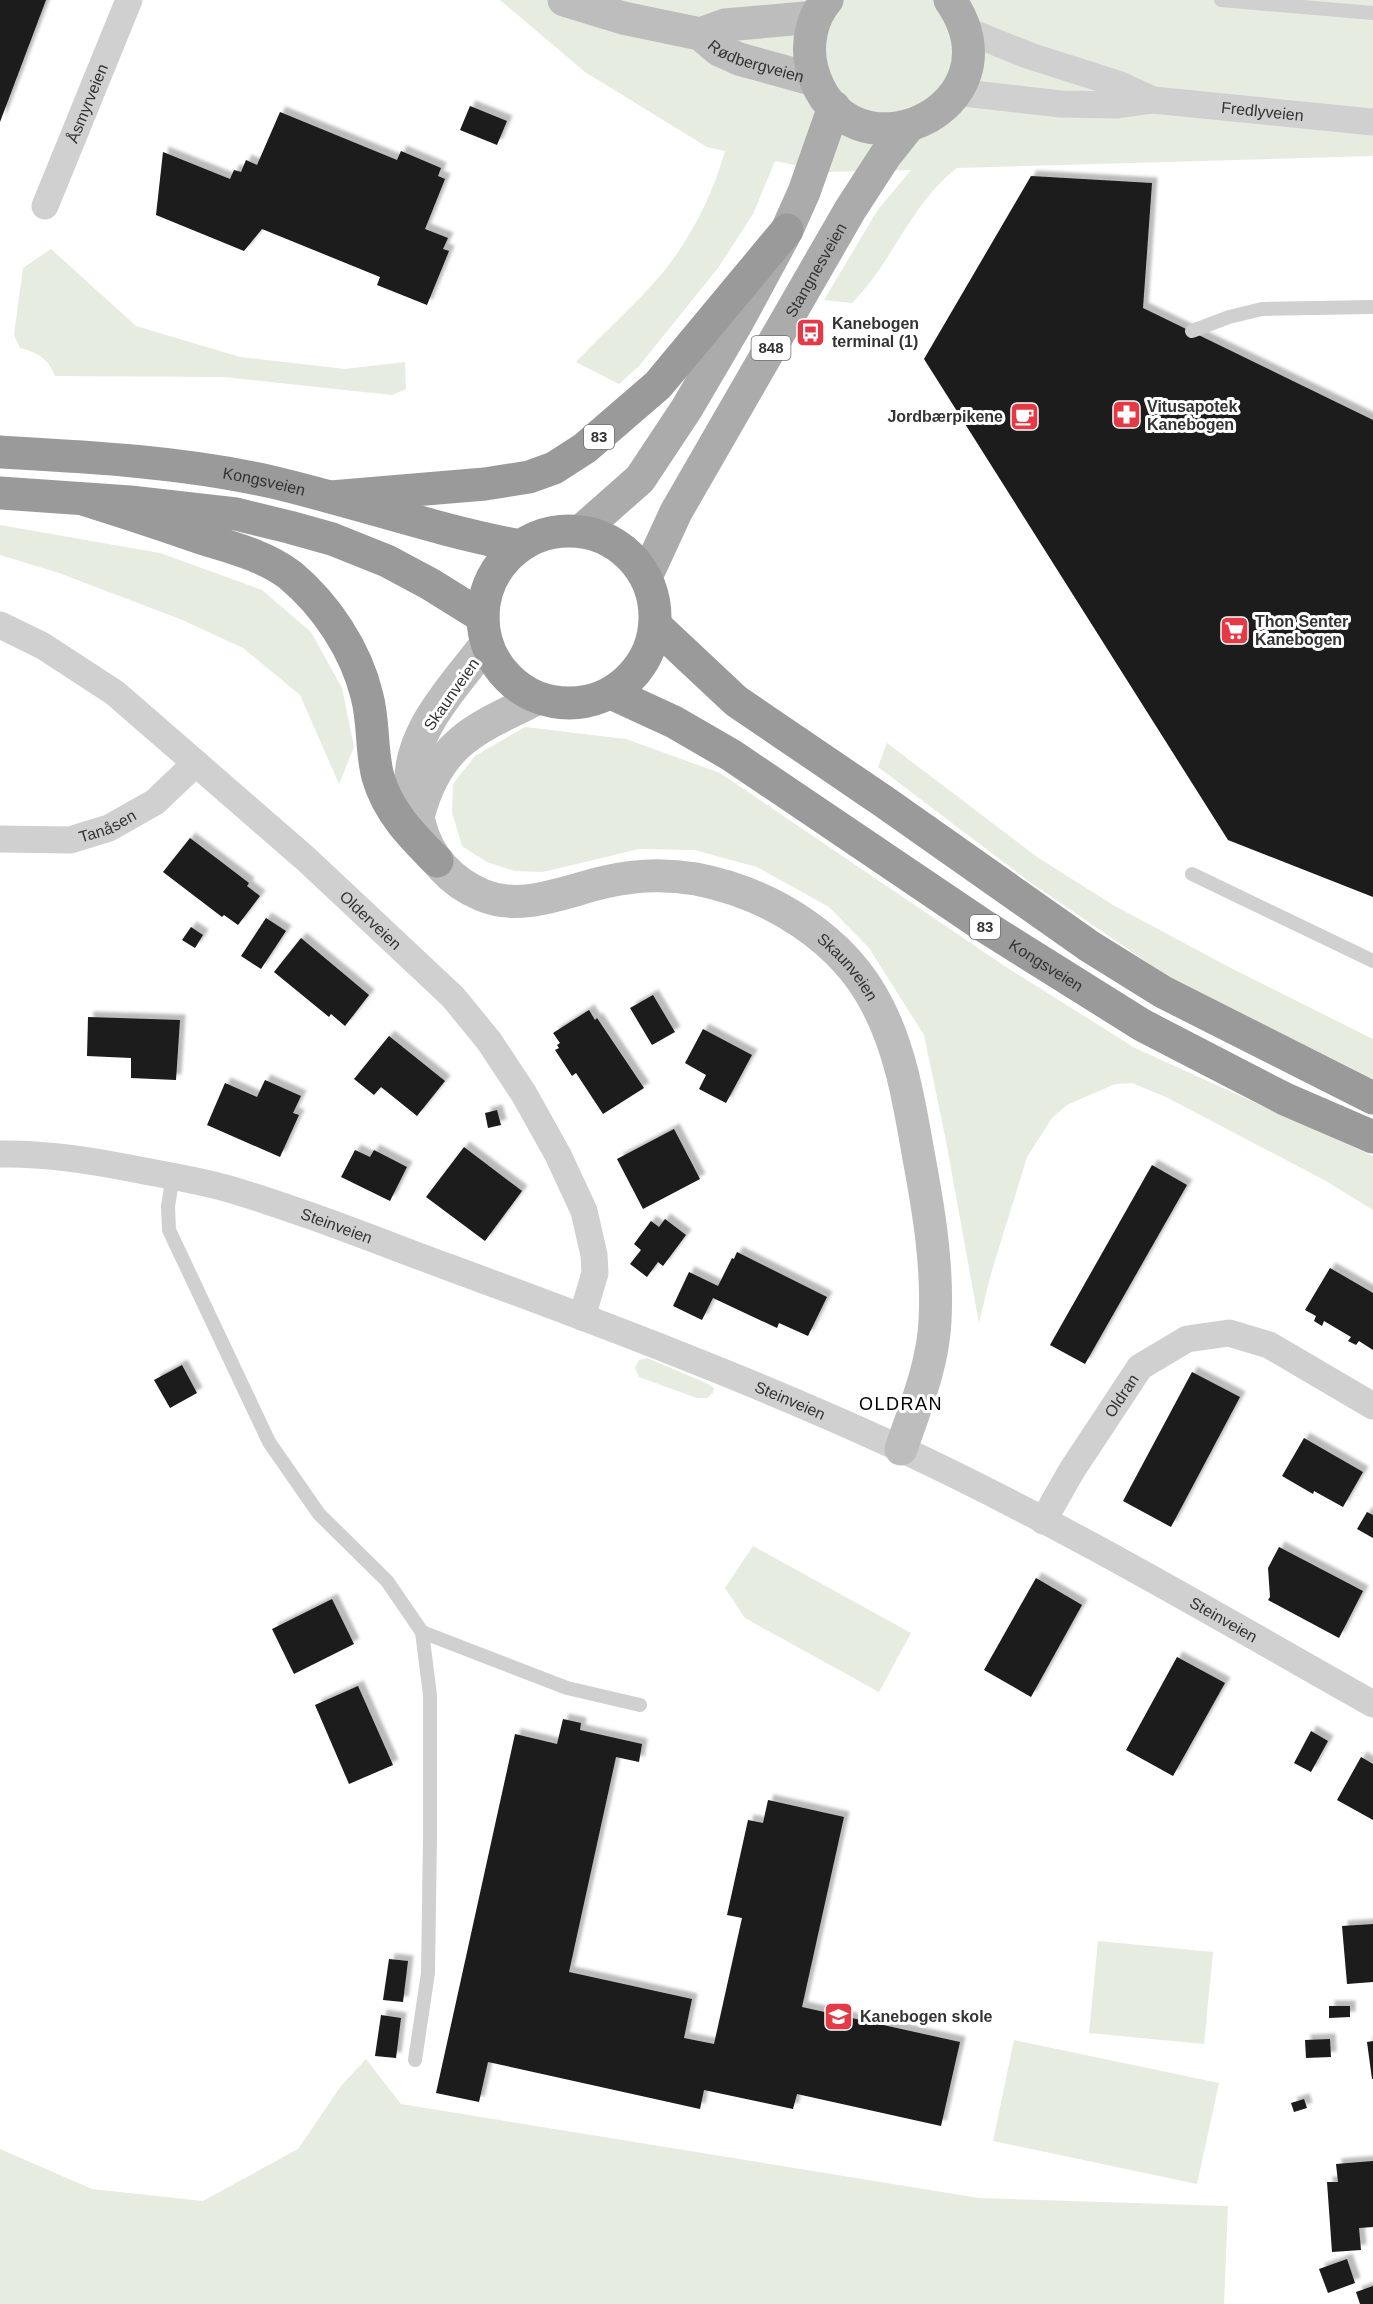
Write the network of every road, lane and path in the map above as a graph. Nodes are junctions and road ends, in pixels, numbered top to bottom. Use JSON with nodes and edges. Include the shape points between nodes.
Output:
{"nodes":[{"id":1,"x":129,"y":0,"type":"edge"},
{"id":2,"x":564,"y":0,"type":"edge"},
{"id":3,"x":950,"y":0,"type":"edge"},
{"id":4,"x":1221,"y":0,"type":"edge"},
{"id":5,"x":822,"y":9,"type":"edge"},
{"id":6,"x":1373,"y":13,"type":"edge"},
{"id":7,"x":965,"y":30,"type":"junction"},
{"id":8,"x":700,"y":34,"type":"junction"},
{"id":9,"x":815,"y":80,"type":"junction"},
{"id":10,"x":955,"y":92,"type":"junction"},
{"id":11,"x":1153,"y":100,"type":"junction"},
{"id":12,"x":834,"y":107,"type":"junction"},
{"id":13,"x":1373,"y":122,"type":"edge"},
{"id":14,"x":908,"y":127,"type":"junction"},
{"id":15,"x":45,"y":206,"type":"dead end"},
{"id":16,"x":787,"y":230,"type":"junction"},
{"id":17,"x":1373,"y":307,"type":"edge"},
{"id":18,"x":1192,"y":332,"type":"dead end"},
{"id":19,"x":0,"y":452,"type":"edge"},
{"id":20,"x":0,"y":493,"type":"edge"},
{"id":21,"x":331,"y":497,"type":"junction"},
{"id":22,"x":86,"y":500,"type":"junction"},
{"id":23,"x":581,"y":531,"type":"junction"},
{"id":24,"x":520,"y":546,"type":"junction"},
{"id":25,"x":646,"y":577,"type":"junction"},
{"id":26,"x":0,"y":625,"type":"edge"},
{"id":27,"x":655,"y":625,"type":"junction"},
{"id":28,"x":485,"y":630,"type":"junction"},
{"id":29,"x":611,"y":693,"type":"junction"},
{"id":30,"x":539,"y":698,"type":"junction"},
{"id":31,"x":196,"y":763,"type":"junction"},
{"id":32,"x":418,"y":818,"type":"junction"},
{"id":33,"x":0,"y":839,"type":"edge"},
{"id":34,"x":437,"y":861,"type":"junction"},
{"id":35,"x":1192,"y":874,"type":"dead end"},
{"id":36,"x":1373,"y":961,"type":"edge"},
{"id":37,"x":1373,"y":1098,"type":"edge"},
{"id":38,"x":1373,"y":1137,"type":"edge"},
{"id":39,"x":0,"y":1154,"type":"edge"},
{"id":40,"x":173,"y":1176,"type":"junction"},
{"id":41,"x":582,"y":1317,"type":"junction"},
{"id":42,"x":1373,"y":1406,"type":"edge"},
{"id":43,"x":901,"y":1449,"type":"junction"},
{"id":44,"x":1043,"y":1521,"type":"junction"},
{"id":45,"x":422,"y":1632,"type":"junction"},
{"id":46,"x":1373,"y":1704,"type":"edge"},
{"id":47,"x":640,"y":1705,"type":"dead end"},
{"id":48,"x":415,"y":2060,"type":"dead end"}],
"edges":[{"from":1,"to":15,"type":"street","name":"Åsmyrveien"},
{"from":2,"to":8,"type":"street","name":"Rødbergveien","via":[[623,18]]},
{"from":3,"to":7,"type":"main road","name":"Stangnesveien","number":"848"},
{"from":4,"to":6,"type":"lane"},
{"from":5,"to":8,"type":"street","name":"Rødbergveien","via":[[725,25]]},
{"from":5,"to":9,"type":"main road","name":"Stangnesveien","number":"848","via":[[809,49]]},
{"from":7,"to":10,"type":"main road","name":"Stangnesveien","number":"848","via":[[967,62]]},
{"from":7,"to":11,"type":"street","name":"Fredlyveien"},
{"from":8,"to":9,"type":"street","name":"Rødbergveien","via":[[719,50],[739,59]]},
{"from":9,"to":12,"type":"main road","name":"Stangnesveien","number":"848"},
{"from":10,"to":11,"type":"street","name":"Fredlyveien","via":[[1061,104],[1117,105]]},
{"from":10,"to":14,"type":"main road","name":"Stangnesveien","number":"848","via":[[927,120]]},
{"from":11,"to":13,"type":"street","name":"Fredlyveien"},
{"from":12,"to":14,"type":"main road","name":"Stangnesveien","number":"848","via":[[868,127]]},
{"from":12,"to":16,"type":"main road","number":"848"},
{"from":14,"to":25,"type":"main road","name":"Stangnesveien","number":"848","via":[[850,210],[676,512]]},
{"from":16,"to":21,"type":"highway","number":"83","via":[[658,385],[585,448],[554,468],[529,477],[485,484]]},
{"from":16,"to":23,"type":"main road","number":"848","via":[[660,451],[640,479]]},
{"from":17,"to":18,"type":"lane","via":[[1262,309]]},
{"from":19,"to":21,"type":"highway","name":"Kongsveien","number":"83","via":[[208,471]]},
{"from":20,"to":22,"type":"highway"},
{"from":21,"to":24,"type":"highway","name":"Kongsveien","number":"83","via":[[468,536]]},
{"from":22,"to":28,"type":"highway","via":[[236,514],[332,539],[387,561]]},
{"from":22,"to":34,"type":"highway","via":[[256,556],[289,575],[314,600],[338,629],[355,660],[367,696],[378,776],[390,807],[406,830]]},
{"from":23,"to":24,"type":"highway","via":[[550,533]]},
{"from":23,"to":25,"type":"highway","via":[[626,551]]},
{"from":24,"to":28,"type":"highway","via":[[493,577],[484,603]]},
{"from":25,"to":27,"type":"highway","via":[[656,609]]},
{"from":26,"to":31,"type":"street","name":"Olderveien","via":[[44,646],[116,693]]},
{"from":27,"to":29,"type":"highway","via":[[646,657],[631,677]]},
{"from":27,"to":37,"type":"highway","via":[[736,701],[1125,970],[1192,1008]]},
{"from":28,"to":30,"type":"highway","via":[[492,655],[506,676]]},
{"from":28,"to":32,"type":"street","name":"Skaunveien","via":[[422,734],[412,763],[411,789]]},
{"from":29,"to":30,"type":"highway","via":[[568,704]]},
{"from":29,"to":38,"type":"highway","name":"Kongsveien","number":"83","via":[[731,755],[981,924],[1142,1024],[1285,1099]]},
{"from":30,"to":32,"type":"street","name":"Skaunveien","via":[[475,729],[451,750],[425,792]]},
{"from":31,"to":33,"type":"street","name":"Tanåsen","via":[[155,801],[109,828],[70,840]]},
{"from":31,"to":41,"type":"street","name":"Olderveien","via":[[375,922],[453,997],[489,1041],[530,1104],[584,1211],[595,1274]]},
{"from":32,"to":34,"type":"street","name":"Skaunveien","via":[[424,841]]},
{"from":34,"to":43,"type":"street","name":"Skaunveien","via":[[468,888],[507,902],[638,877],[666,876],[726,886],[789,914],[815,932],[866,985],[894,1048],[911,1111],[935,1262],[935,1323],[927,1371]]},
{"from":35,"to":36,"type":"lane"},
{"from":39,"to":40,"type":"street","name":"Steinveien","via":[[64,1158]]},
{"from":40,"to":41,"type":"street","name":"Steinveien","via":[[294,1209]]},
{"from":40,"to":45,"type":"lane","via":[[169,1230],[268,1442],[319,1514],[387,1581]]},
{"from":41,"to":43,"type":"street","name":"Steinveien","via":[[770,1391]]},
{"from":42,"to":44,"type":"street","name":"Oldran","via":[[1269,1345],[1229,1333],[1187,1339],[1140,1367]]},
{"from":43,"to":44,"type":"street","name":"Steinveien"},
{"from":44,"to":46,"type":"street","name":"Steinveien"},
{"from":45,"to":47,"type":"lane","via":[[567,1688]]},
{"from":45,"to":48,"type":"lane","via":[[430,1695],[428,1973]]}]}
